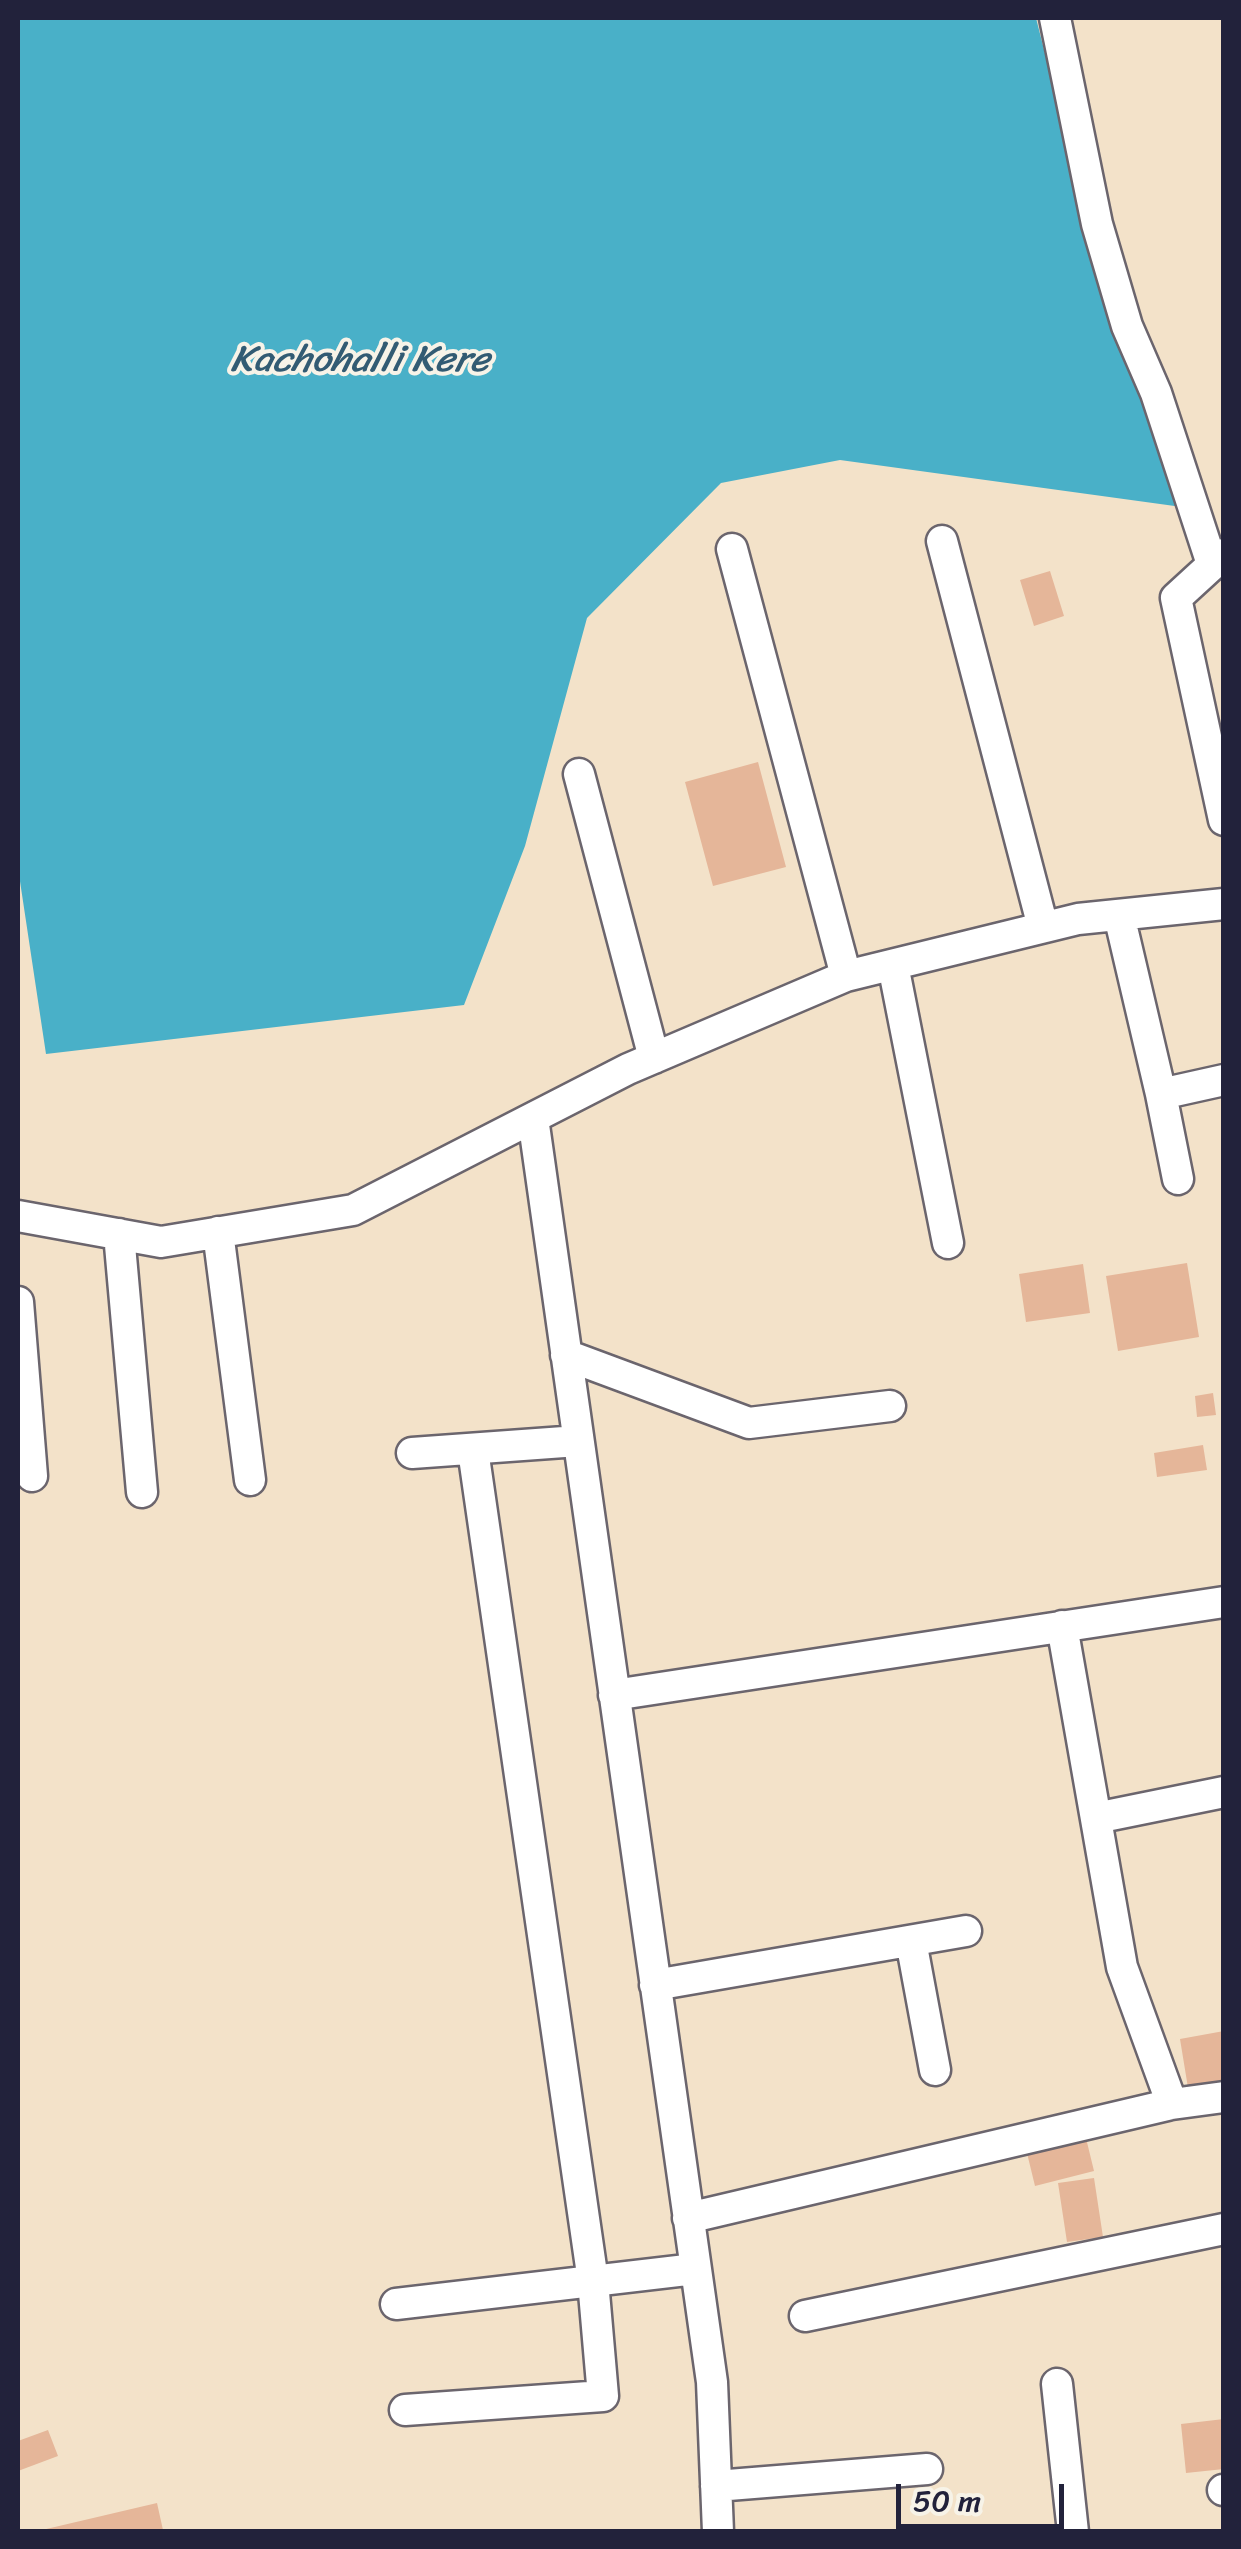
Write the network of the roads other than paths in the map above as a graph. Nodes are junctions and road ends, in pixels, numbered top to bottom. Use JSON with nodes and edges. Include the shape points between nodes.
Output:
{"nodes":[{"id":1,"x":1056,"y":18,"type":"edge"},
{"id":2,"x":942,"y":541,"type":"dead end"},
{"id":3,"x":732,"y":549,"type":"dead end"},
{"id":4,"x":1218,"y":559,"type":"edge"},
{"id":5,"x":1209,"y":682,"type":"edge"},
{"id":6,"x":580,"y":774,"type":"dead end"},
{"id":7,"x":1224,"y":820,"type":"edge"},
{"id":8,"x":1224,"y":904,"type":"edge"},
{"id":9,"x":1120,"y":915,"type":"junction"},
{"id":10,"x":1043,"y":927,"type":"junction"},
{"id":11,"x":893,"y":964,"type":"junction"},
{"id":12,"x":846,"y":976,"type":"junction"},
{"id":13,"x":654,"y":1058,"type":"junction"},
{"id":14,"x":1224,"y":1080,"type":"edge"},
{"id":15,"x":1161,"y":1094,"type":"junction"},
{"id":16,"x":533,"y":1118,"type":"junction"},
{"id":17,"x":1178,"y":1178,"type":"dead end"},
{"id":18,"x":18,"y":1216,"type":"edge"},
{"id":19,"x":218,"y":1232,"type":"junction"},
{"id":20,"x":119,"y":1234,"type":"junction"},
{"id":21,"x":948,"y":1242,"type":"dead end"},
{"id":22,"x":18,"y":1302,"type":"edge"},
{"id":23,"x":566,"y":1355,"type":"junction"},
{"id":24,"x":890,"y":1406,"type":"dead end"},
{"id":25,"x":578,"y":1441,"type":"junction"},
{"id":26,"x":474,"y":1450,"type":"junction"},
{"id":27,"x":412,"y":1453,"type":"dead end"},
{"id":28,"x":32,"y":1476,"type":"dead end"},
{"id":29,"x":250,"y":1480,"type":"dead end"},
{"id":30,"x":142,"y":1492,"type":"dead end"},
{"id":31,"x":1224,"y":1602,"type":"edge"},
{"id":32,"x":1062,"y":1626,"type":"junction"},
{"id":33,"x":614,"y":1694,"type":"junction"},
{"id":34,"x":1224,"y":1792,"type":"edge"},
{"id":35,"x":1096,"y":1818,"type":"junction"},
{"id":36,"x":966,"y":1931,"type":"dead end"},
{"id":37,"x":911,"y":1940,"type":"junction"},
{"id":38,"x":655,"y":1984,"type":"junction"},
{"id":39,"x":935,"y":2070,"type":"dead end"},
{"id":40,"x":1224,"y":2097,"type":"edge"},
{"id":41,"x":1172,"y":2104,"type":"junction"},
{"id":42,"x":688,"y":2218,"type":"junction"},
{"id":43,"x":1224,"y":2229,"type":"edge"},
{"id":44,"x":695,"y":2268,"type":"junction"},
{"id":45,"x":593,"y":2281,"type":"junction"},
{"id":46,"x":396,"y":2304,"type":"dead end"},
{"id":47,"x":805,"y":2316,"type":"dead end"},
{"id":48,"x":1057,"y":2384,"type":"dead end"},
{"id":49,"x":405,"y":2410,"type":"dead end"},
{"id":50,"x":927,"y":2468,"type":"dead end"},
{"id":51,"x":716,"y":2486,"type":"junction"},
{"id":52,"x":718,"y":2532,"type":"edge"},
{"id":53,"x":1073,"y":2532,"type":"edge"}],
"edges":[{"from":1,"to":4,"type":"street","via":[[1097,224],[1127,326]]},
{"from":2,"to":10,"type":"street"},
{"from":3,"to":12,"type":"street"},
{"from":4,"to":5,"type":"street","via":[[1176,598]]},
{"from":5,"to":7,"type":"street"},
{"from":6,"to":13,"type":"street"},
{"from":8,"to":9,"type":"street"},
{"from":9,"to":10,"type":"street"},
{"from":9,"to":15,"type":"street"},
{"from":10,"to":11,"type":"street"},
{"from":11,"to":12,"type":"street"},
{"from":11,"to":21,"type":"street"},
{"from":12,"to":13,"type":"street"},
{"from":13,"to":16,"type":"street"},
{"from":14,"to":15,"type":"street"},
{"from":15,"to":17,"type":"street"},
{"from":16,"to":19,"type":"street","via":[[353,1210]]},
{"from":16,"to":23,"type":"street"},
{"from":18,"to":20,"type":"street"},
{"from":19,"to":20,"type":"street","via":[[161,1242]]},
{"from":19,"to":29,"type":"street"},
{"from":20,"to":30,"type":"street"},
{"from":22,"to":28,"type":"street"},
{"from":23,"to":24,"type":"street","via":[[748,1423]]},
{"from":23,"to":25,"type":"street"},
{"from":25,"to":26,"type":"street"},
{"from":25,"to":33,"type":"street"},
{"from":26,"to":27,"type":"street"},
{"from":26,"to":45,"type":"street"},
{"from":31,"to":32,"type":"street"},
{"from":32,"to":33,"type":"street"},
{"from":32,"to":35,"type":"street"},
{"from":33,"to":38,"type":"street"},
{"from":34,"to":35,"type":"street"},
{"from":35,"to":41,"type":"street","via":[[1122,1967]]},
{"from":36,"to":37,"type":"street"},
{"from":37,"to":38,"type":"street"},
{"from":37,"to":39,"type":"street"},
{"from":38,"to":42,"type":"street"},
{"from":40,"to":41,"type":"street"},
{"from":41,"to":42,"type":"street"},
{"from":42,"to":44,"type":"street"},
{"from":43,"to":47,"type":"street"},
{"from":44,"to":45,"type":"street"},
{"from":44,"to":51,"type":"street","via":[[712,2382]]},
{"from":45,"to":46,"type":"street"},
{"from":45,"to":49,"type":"street","via":[[603,2396]]},
{"from":48,"to":53,"type":"street"},
{"from":50,"to":51,"type":"street"},
{"from":51,"to":52,"type":"street"}]}
